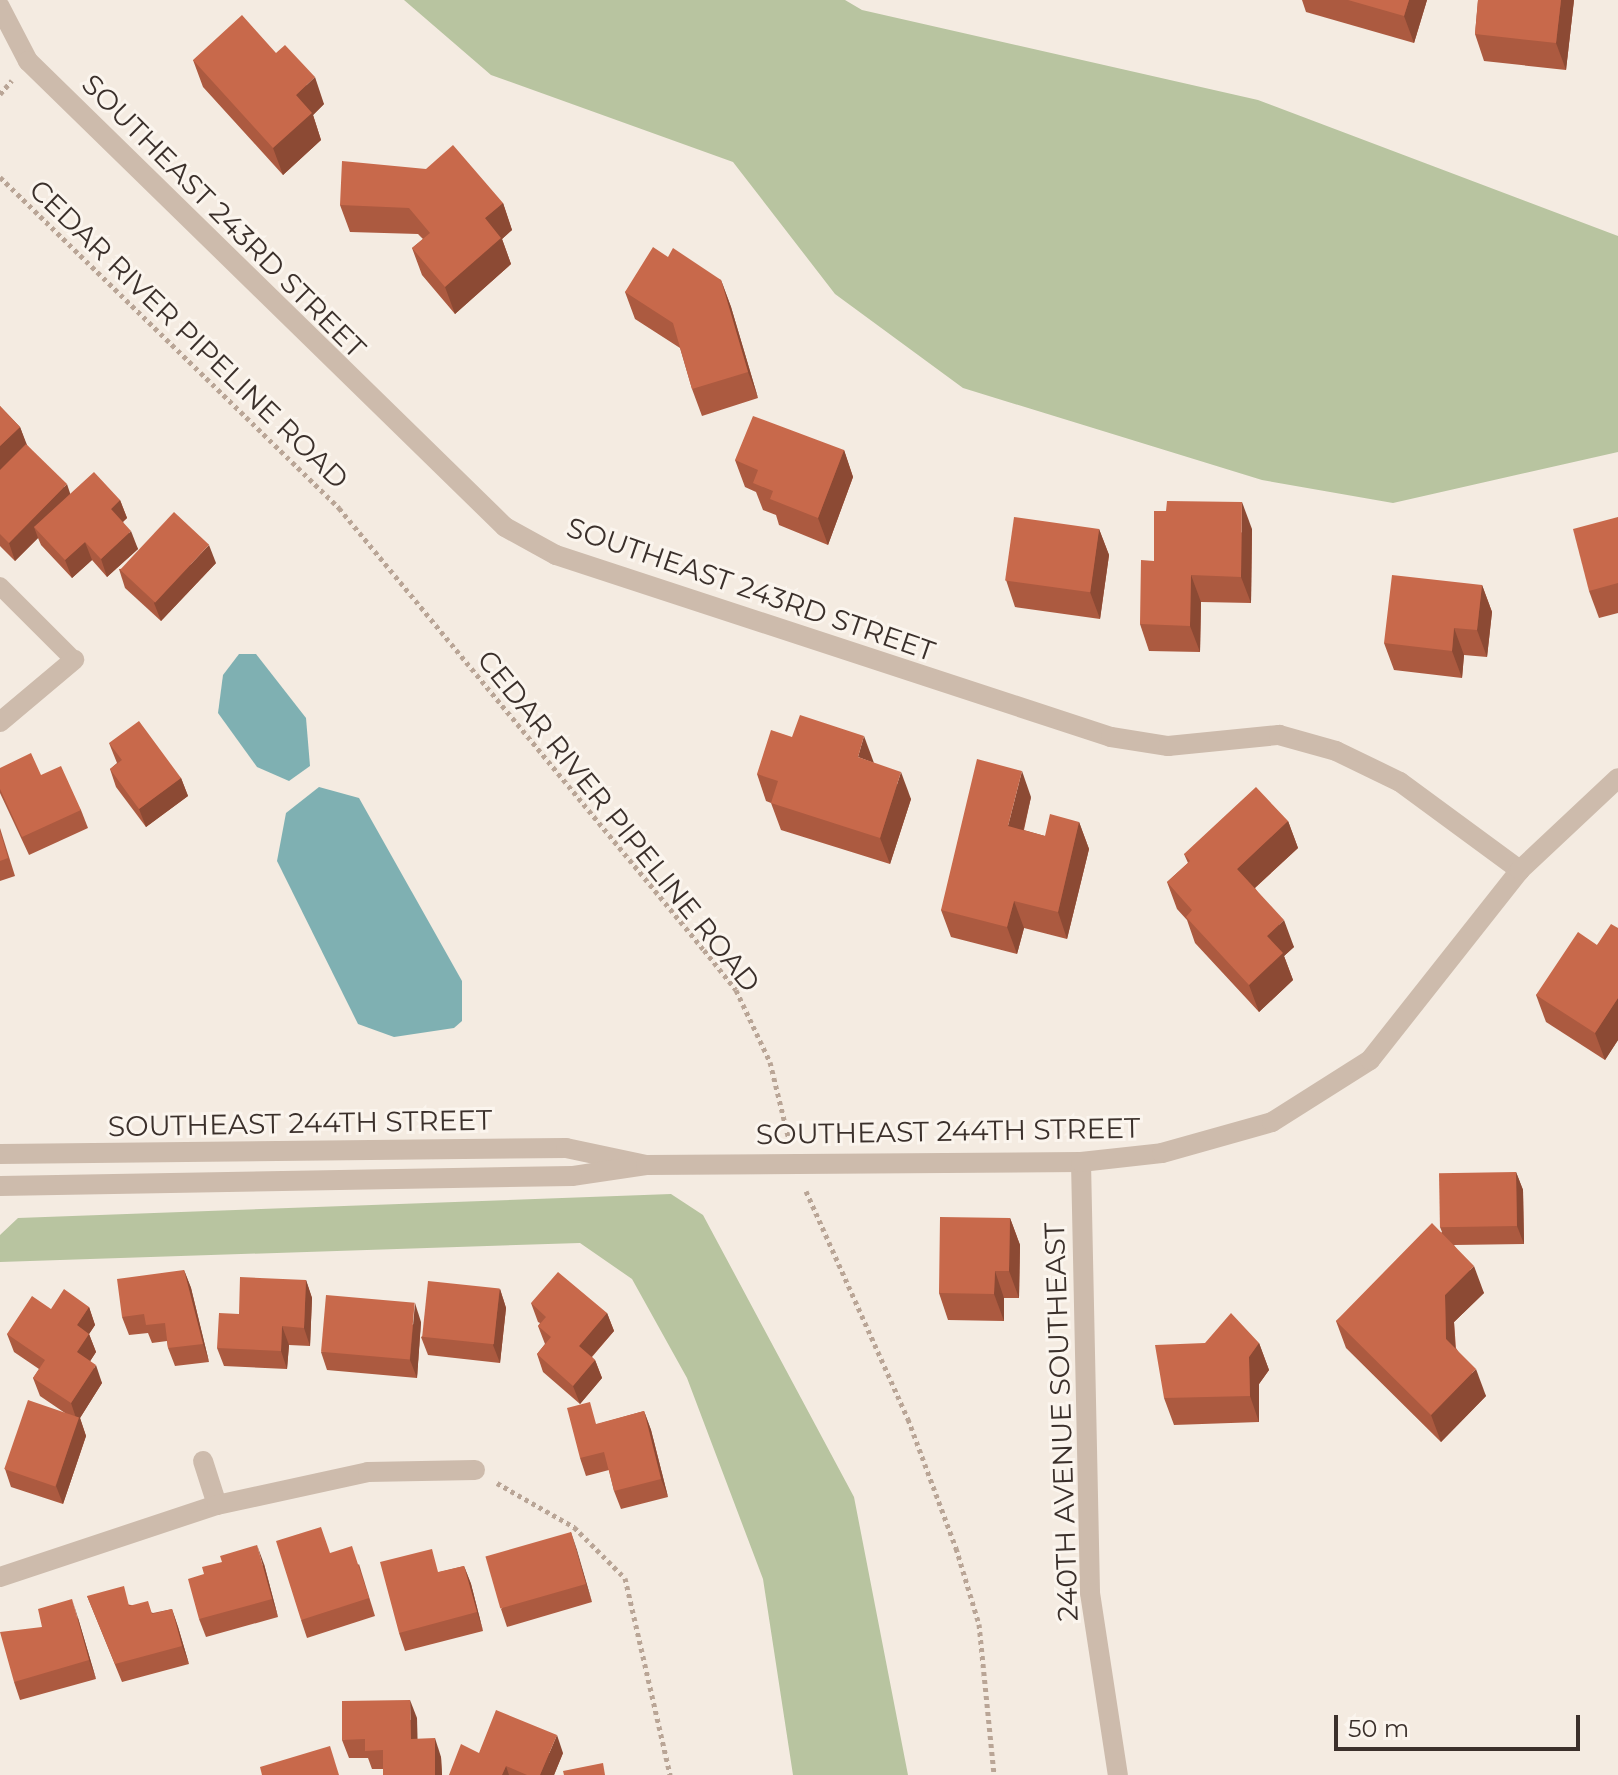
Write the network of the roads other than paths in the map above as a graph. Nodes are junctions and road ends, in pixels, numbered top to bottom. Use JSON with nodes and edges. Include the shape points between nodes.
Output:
{"nodes":[{"id":1,"x":0,"y":7,"type":"edge"},
{"id":2,"x":0,"y":586,"type":"edge"},
{"id":3,"x":74,"y":660,"type":"joint"},
{"id":4,"x":0,"y":722,"type":"edge"},
{"id":5,"x":1618,"y":778,"type":"edge"},
{"id":6,"x":1520,"y":870,"type":"junction"},
{"id":7,"x":0,"y":1154,"type":"edge"},
{"id":8,"x":1081,"y":1162,"type":"junction"},
{"id":9,"x":646,"y":1165,"type":"junction"},
{"id":10,"x":0,"y":1186,"type":"edge"},
{"id":11,"x":203,"y":1461,"type":"dead end"},
{"id":12,"x":475,"y":1470,"type":"road end"},
{"id":13,"x":217,"y":1505,"type":"junction"},
{"id":14,"x":0,"y":1577,"type":"edge"},
{"id":15,"x":1118,"y":1775,"type":"edge"}],
"edges":[{"from":1,"to":6,"type":"street","name":"SOUTHEAST 243RD STREET","via":[[28,61],[505,527],[556,555],[1111,737],[1168,746],[1279,735],[1336,751],[1400,782]]},
{"from":2,"to":3,"type":"lane"},
{"from":3,"to":4,"type":"street"},
{"from":5,"to":6,"type":"street","name":"SOUTHEAST 244TH STREET"},
{"from":6,"to":8,"type":"street","name":"SOUTHEAST 244TH STREET","via":[[1370,1060],[1334,1087],[1228,1136]]},
{"from":7,"to":9,"type":"street","name":"SOUTHEAST 244TH STREET","via":[[566,1148]]},
{"from":8,"to":9,"type":"street","name":"SOUTHEAST 244TH STREET"},
{"from":8,"to":15,"type":"street","name":"240TH AVENUE SOUTHEAST","via":[[1090,1593]]},
{"from":9,"to":10,"type":"street","name":"SOUTHEAST 244TH STREET","via":[[572,1176]]},
{"from":11,"to":13,"type":"street"},
{"from":12,"to":13,"type":"street","via":[[368,1472]]},
{"from":13,"to":14,"type":"street"}]}
